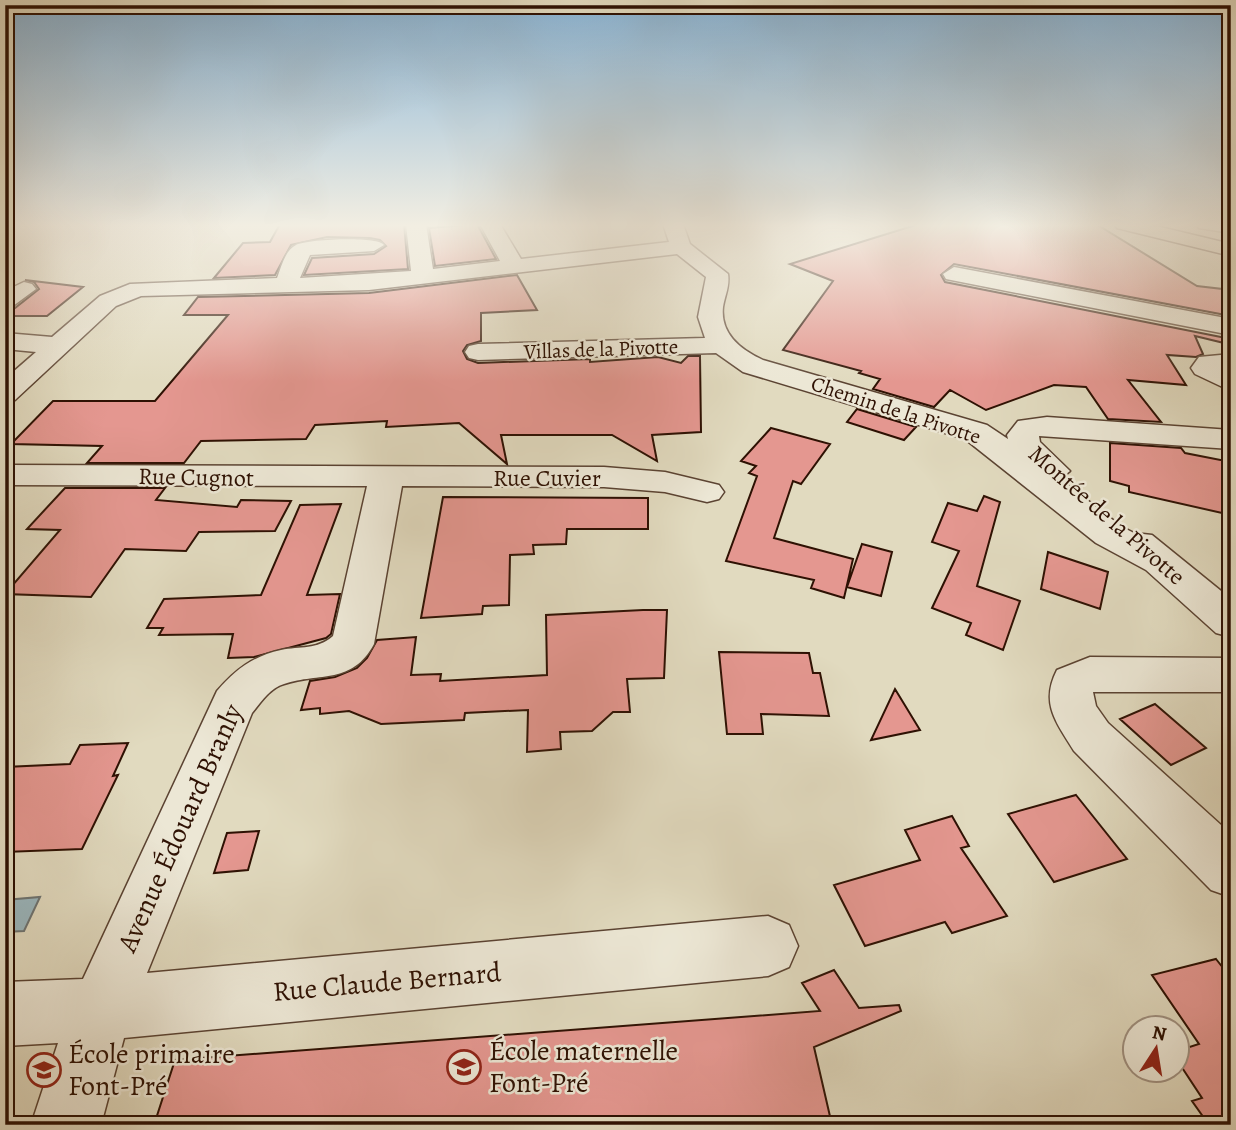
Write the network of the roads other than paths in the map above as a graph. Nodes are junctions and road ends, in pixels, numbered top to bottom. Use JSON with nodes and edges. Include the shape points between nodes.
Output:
{"nodes":[{"id":1,"x":289,"y":277,"type":"edge"},
{"id":2,"x":423,"y":277,"type":"edge"},
{"id":3,"x":719,"y":277,"type":"edge"},
{"id":4,"x":968,"y":277,"type":"edge"},
{"id":5,"x":285,"y":286,"type":"junction"},
{"id":6,"x":5,"y":323,"type":"edge"},
{"id":7,"x":83,"y":324,"type":"junction"},
{"id":8,"x":1231,"y":327,"type":"edge"},
{"id":9,"x":718,"y":337,"type":"junction"},
{"id":10,"x":5,"y":341,"type":"edge"},
{"id":11,"x":478,"y":352,"type":"dead end"},
{"id":12,"x":49,"y":354,"type":"junction"},
{"id":13,"x":5,"y":360,"type":"edge"},
{"id":14,"x":1231,"y":362,"type":"edge"},
{"id":15,"x":1231,"y":383,"type":"edge"},
{"id":16,"x":894,"y":390,"type":"dead end"},
{"id":17,"x":5,"y":394,"type":"edge"},
{"id":18,"x":1231,"y":440,"type":"edge"},
{"id":19,"x":5,"y":475,"type":"edge"},
{"id":20,"x":386,"y":479,"type":"junction"},
{"id":21,"x":707,"y":492,"type":"dead end"},
{"id":22,"x":1159,"y":561,"type":"junction"},
{"id":23,"x":1231,"y":622,"type":"edge"},
{"id":24,"x":1231,"y":676,"type":"edge"},
{"id":25,"x":1231,"y":872,"type":"edge"},
{"id":26,"x":768,"y":946,"type":"dead end"},
{"id":27,"x":102,"y":1009,"type":"junction"},
{"id":28,"x":5,"y":1014,"type":"edge"},
{"id":29,"x":66,"y":1125,"type":"edge"}],
"edges":[{"from":1,"to":5,"type":"street"},
{"from":2,"to":5,"type":"street"},
{"from":3,"to":9,"type":"street","via":[[710,314]]},
{"from":4,"to":8,"type":"street"},
{"from":5,"to":7,"type":"street","via":[[138,289],[113,298]]},
{"from":6,"to":7,"type":"street"},
{"from":7,"to":12,"type":"street"},
{"from":9,"to":11,"type":"street","name":"Villas de la Pivotte"},
{"from":9,"to":16,"type":"street","name":"Villas de la Pivotte","via":[[746,335],[771,354]]},
{"from":9,"to":22,"type":"street","name":"Chemin de la Pivotte","via":[[735,357],[754,366],[976,432],[1102,532]]},
{"from":10,"to":12,"type":"street"},
{"from":12,"to":13,"type":"street"},
{"from":12,"to":17,"type":"street"},
{"from":14,"to":15,"type":"street","via":[[1209,363],[1205,368]]},
{"from":18,"to":22,"type":"street","name":"Montée de la Pivotte","via":[[1047,426],[1025,431],[1024,445]]},
{"from":19,"to":20,"type":"street","name":"Rue Cugnot"},
{"from":20,"to":21,"type":"street","name":"Rue Cuvier","via":[[612,478],[665,482]]},
{"from":20,"to":27,"type":"street","name":"Avenue Édouard Branly","via":[[353,644],[324,663],[272,668],[239,694]]},
{"from":22,"to":23,"type":"street","name":"Montée de la Pivotte"},
{"from":24,"to":25,"type":"street","via":[[1090,674],[1069,688],[1075,711],[1091,737]]},
{"from":26,"to":27,"type":"street","name":"Rue Claude Bernard"},
{"from":27,"to":28,"type":"street","name":"Rue Claude Bernard"},
{"from":27,"to":29,"type":"street","name":"Avenue Édouard Branly"}]}
